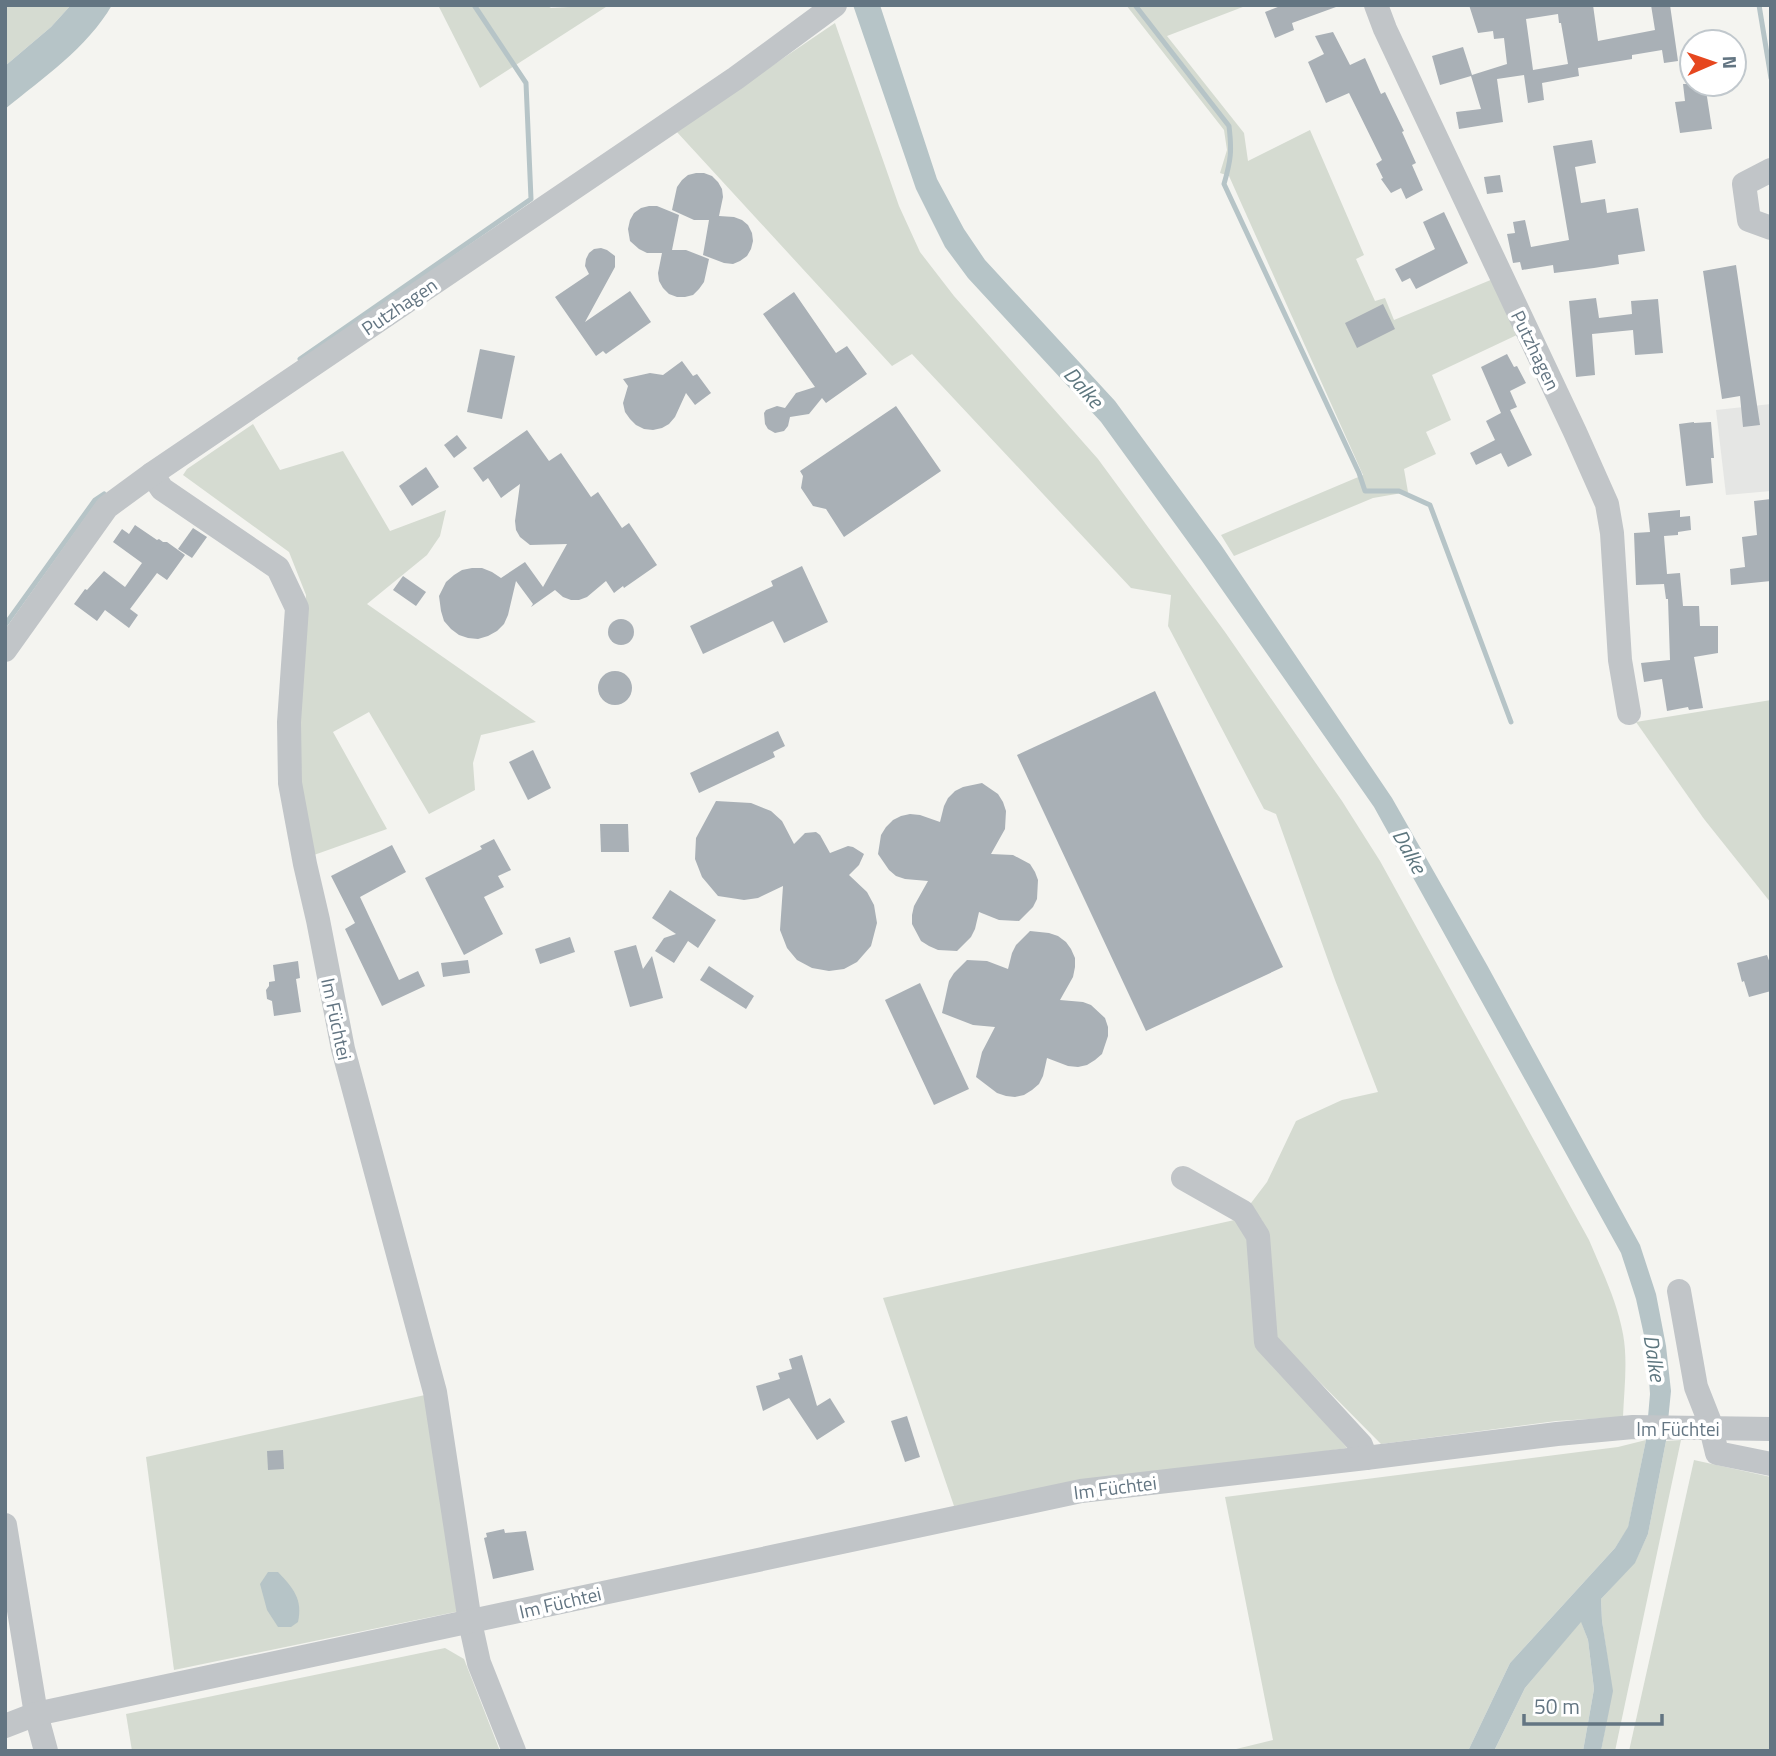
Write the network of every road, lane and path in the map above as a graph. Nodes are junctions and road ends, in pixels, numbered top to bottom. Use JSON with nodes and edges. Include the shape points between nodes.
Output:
{"nodes":[{"id":1,"x":835,"y":5,"type":"edge"},
{"id":2,"x":1376,"y":5,"type":"edge"},
{"id":3,"x":1771,"y":170,"type":"edge"},
{"id":4,"x":1771,"y":228,"type":"edge"},
{"id":5,"x":152,"y":474,"type":"junction"},
{"id":6,"x":5,"y":650,"type":"edge"},
{"id":7,"x":1629,"y":713,"type":"dead end"},
{"id":8,"x":1183,"y":1178,"type":"dead end"},
{"id":9,"x":1679,"y":1290,"type":"dead end"},
{"id":10,"x":1698,"y":1427,"type":"junction"},
{"id":11,"x":1771,"y":1429,"type":"edge"},
{"id":12,"x":1366,"y":1458,"type":"junction"},
{"id":13,"x":1771,"y":1464,"type":"edge"},
{"id":14,"x":5,"y":1525,"type":"edge"},
{"id":15,"x":470,"y":1622,"type":"junction"},
{"id":16,"x":36,"y":1714,"type":"junction"},
{"id":17,"x":5,"y":1726,"type":"edge"},
{"id":18,"x":46,"y":1751,"type":"edge"},
{"id":19,"x":514,"y":1751,"type":"edge"}],
"edges":[{"from":1,"to":5,"type":"street","name":"Putzhagen","via":[[736,78]]},
{"from":2,"to":7,"type":"street","name":"Putzhagen","via":[[1607,503]]},
{"from":3,"to":4,"type":"street","via":[[1744,184],[1749,219]]},
{"from":5,"to":6,"type":"street","name":"Putzhagen","via":[[107,507]]},
{"from":5,"to":15,"type":"street","name":"Im Füchtei","via":[[162,489],[278,568],[297,608],[290,783],[342,1049],[435,1392]]},
{"from":8,"to":12,"type":"street","via":[[1243,1212],[1258,1236],[1266,1342],[1361,1445]]},
{"from":9,"to":10,"type":"street","via":[[1696,1387],[1709,1420]]},
{"from":10,"to":11,"type":"street","name":"Im Füchtei"},
{"from":10,"to":12,"type":"street","name":"Im Füchtei","via":[[1633,1427]]},
{"from":10,"to":13,"type":"street","via":[[1717,1453]]},
{"from":12,"to":15,"type":"street","name":"Im Füchtei","via":[[1081,1490]]},
{"from":14,"to":16,"type":"street"},
{"from":15,"to":16,"type":"street","name":"Im Füchtei"},
{"from":15,"to":19,"type":"street","via":[[479,1663]]},
{"from":16,"to":17,"type":"street","name":"Im Füchtei"},
{"from":16,"to":18,"type":"street"}]}
